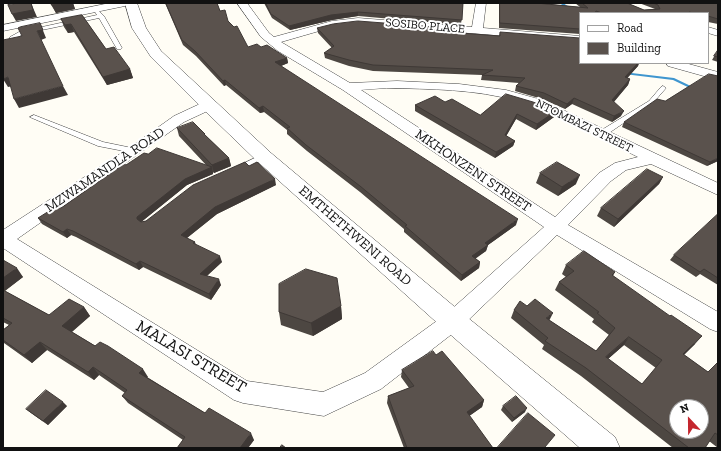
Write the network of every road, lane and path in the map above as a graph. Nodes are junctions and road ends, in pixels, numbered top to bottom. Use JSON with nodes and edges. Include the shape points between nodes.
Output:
{"nodes":[{"id":1,"x":125,"y":3,"type":"edge"},
{"id":2,"x":131,"y":3,"type":"edge"},
{"id":3,"x":242,"y":3,"type":"edge"},
{"id":4,"x":481,"y":3,"type":"edge"},
{"id":5,"x":99,"y":12,"type":"junction"},
{"id":6,"x":3,"y":28,"type":"edge"},
{"id":7,"x":477,"y":30,"type":"junction"},
{"id":8,"x":579,"y":39,"type":"edge"},
{"id":9,"x":272,"y":41,"type":"junction"},
{"id":10,"x":11,"y":44,"type":"edge"},
{"id":11,"x":119,"y":48,"type":"dead end"},
{"id":12,"x":676,"y":64,"type":"edge"},
{"id":13,"x":718,"y":76,"type":"edge"},
{"id":14,"x":348,"y":87,"type":"junction"},
{"id":15,"x":663,"y":88,"type":"dead end"},
{"id":16,"x":209,"y":105,"type":"junction"},
{"id":17,"x":34,"y":117,"type":"dead end"},
{"id":18,"x":603,"y":133,"type":"junction"},
{"id":19,"x":134,"y":151,"type":"junction"},
{"id":20,"x":264,"y":157,"type":"junction"},
{"id":21,"x":651,"y":159,"type":"junction"},
{"id":22,"x":231,"y":171,"type":"edge"},
{"id":23,"x":718,"y":190,"type":"edge"},
{"id":24,"x":556,"y":226,"type":"junction"},
{"id":25,"x":3,"y":239,"type":"edge"},
{"id":26,"x":453,"y":321,"type":"junction"},
{"id":27,"x":718,"y":323,"type":"edge"},
{"id":28,"x":604,"y":448,"type":"edge"}],
"edges":[{"from":1,"to":5,"type":"street"},
{"from":2,"to":16,"type":"street","name":"EMTHETHWENI ROAD","via":[[139,28],[156,54]]},
{"from":3,"to":9,"type":"street","name":"MKHONZENI STREET"},
{"from":4,"to":7,"type":"street"},
{"from":5,"to":6,"type":"street"},
{"from":5,"to":10,"type":"lane","via":[[22,32],[12,38]]},
{"from":5,"to":11,"type":"lane"},
{"from":7,"to":8,"type":"street","name":"SOSIBO PLACE"},
{"from":7,"to":9,"type":"street","name":"SOSIBO PLACE","via":[[358,21],[332,24]]},
{"from":9,"to":14,"type":"street","name":"MKHONZENI STREET"},
{"from":12,"to":13,"type":"street"},
{"from":14,"to":18,"type":"street","name":"NTOMBAZI STREET","via":[[398,84],[459,87],[504,93],[540,104]]},
{"from":14,"to":24,"type":"street","name":"MKHONZENI STREET"},
{"from":15,"to":18,"type":"lane","via":[[651,102]]},
{"from":16,"to":19,"type":"street","name":"MZWAMANDLA ROAD","via":[[179,118]]},
{"from":16,"to":20,"type":"street","name":"EMTHETHWENI ROAD"},
{"from":17,"to":19,"type":"lane","via":[[101,144]]},
{"from":18,"to":21,"type":"street","name":"NTOMBAZI STREET"},
{"from":19,"to":25,"type":"street","name":"MZWAMANDLA ROAD"},
{"from":20,"to":22,"type":"lane"},
{"from":20,"to":26,"type":"street","name":"EMTHETHWENI ROAD"},
{"from":21,"to":23,"type":"street","name":"NTOMBAZI STREET"},
{"from":21,"to":24,"type":"street","name":"MALASI STREET","via":[[621,166],[606,177]]},
{"from":24,"to":26,"type":"street","name":"MALASI STREET"},
{"from":24,"to":27,"type":"street","name":"MKHONZENI STREET"},
{"from":25,"to":26,"type":"street","name":"MALASI STREET","via":[[243,392],[324,404],[373,381]]},
{"from":26,"to":28,"type":"street","name":"EMTHETHWENI ROAD"}]}
